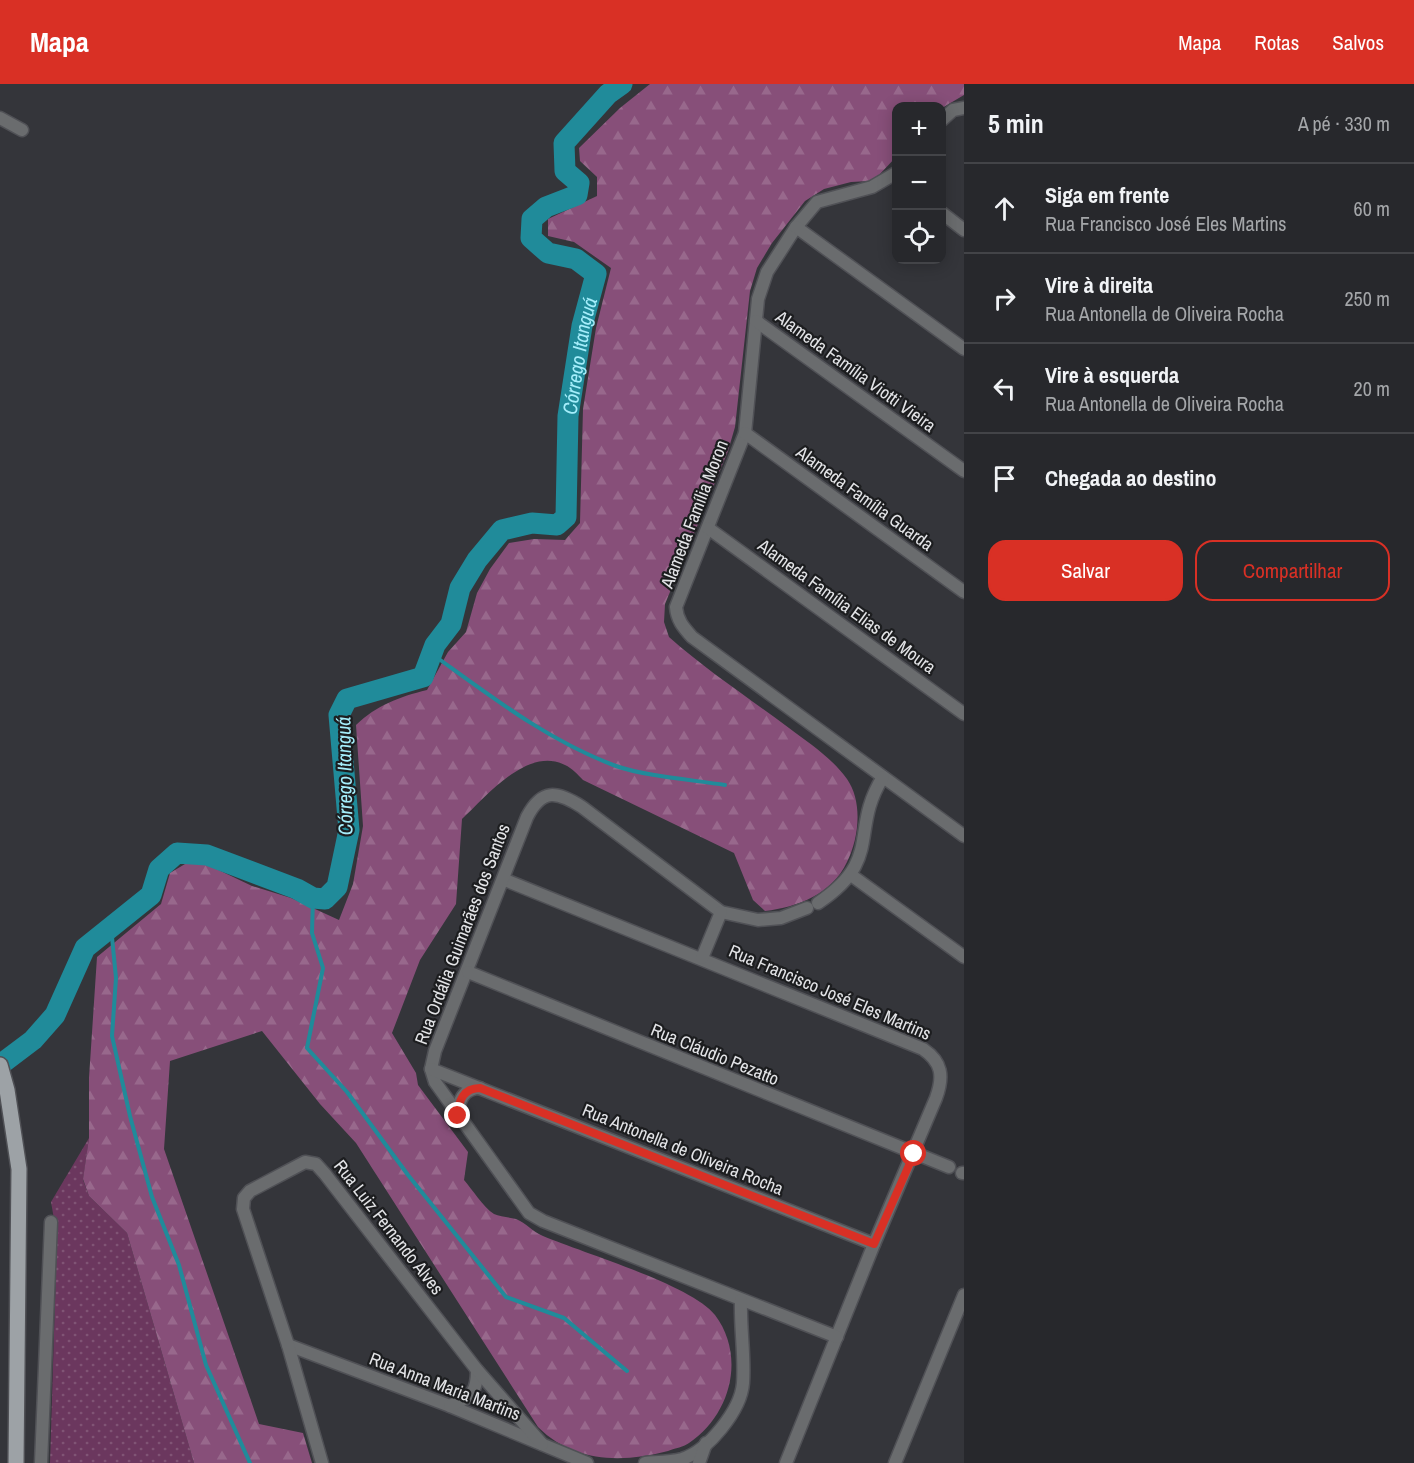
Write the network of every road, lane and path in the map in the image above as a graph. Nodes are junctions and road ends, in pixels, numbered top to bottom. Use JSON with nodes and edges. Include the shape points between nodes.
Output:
{"nodes":[{"id":1,"x":964,"y":108,"type":"edge"},
{"id":2,"x":946,"y":116,"type":"edge"},
{"id":3,"x":0,"y":118,"type":"edge"},
{"id":4,"x":22,"y":130,"type":"dead end"},
{"id":5,"x":892,"y":178,"type":"edge"},
{"id":6,"x":946,"y":216,"type":"edge"},
{"id":7,"x":796,"y":227,"type":"junction"},
{"id":8,"x":964,"y":230,"type":"edge"},
{"id":9,"x":756,"y":321,"type":"junction"},
{"id":10,"x":964,"y":350,"type":"edge"},
{"id":11,"x":745,"y":433,"type":"junction"},
{"id":12,"x":964,"y":471,"type":"edge"},
{"id":13,"x":708,"y":528,"type":"junction"},
{"id":14,"x":964,"y":592,"type":"edge"},
{"id":15,"x":964,"y":714,"type":"edge"},
{"id":16,"x":883,"y":777,"type":"junction"},
{"id":17,"x":964,"y":836,"type":"edge"},
{"id":18,"x":851,"y":875,"type":"junction"},
{"id":19,"x":505,"y":880,"type":"junction"},
{"id":20,"x":722,"y":912,"type":"junction"},
{"id":21,"x":964,"y":957,"type":"edge"},
{"id":22,"x":702,"y":958,"type":"junction"},
{"id":23,"x":468,"y":972,"type":"junction"},
{"id":24,"x":0,"y":1065,"type":"edge"},
{"id":25,"x":431,"y":1069,"type":"junction"},
{"id":26,"x":480,"y":1088,"type":"junction"},
{"id":27,"x":458,"y":1116,"type":"junction"},
{"id":28,"x":914,"y":1154,"type":"junction"},
{"id":29,"x":949,"y":1167,"type":"dead end"},
{"id":30,"x":51,"y":1222,"type":"dead end"},
{"id":31,"x":874,"y":1244,"type":"junction"},
{"id":32,"x":964,"y":1295,"type":"edge"},
{"id":33,"x":741,"y":1300,"type":"junction"},
{"id":34,"x":837,"y":1337,"type":"junction"},
{"id":35,"x":288,"y":1344,"type":"junction"},
{"id":36,"x":477,"y":1370,"type":"junction"},
{"id":37,"x":450,"y":1406,"type":"junction"},
{"id":38,"x":706,"y":1442,"type":"junction"},
{"id":39,"x":542,"y":1444,"type":"junction"},
{"id":40,"x":686,"y":1461,"type":"edge"},
{"id":41,"x":16,"y":1463,"type":"edge"},
{"id":42,"x":41,"y":1463,"type":"edge"},
{"id":43,"x":322,"y":1463,"type":"edge"},
{"id":44,"x":587,"y":1463,"type":"edge"},
{"id":45,"x":645,"y":1463,"type":"edge"},
{"id":46,"x":699,"y":1463,"type":"edge"},
{"id":47,"x":786,"y":1463,"type":"edge"},
{"id":48,"x":895,"y":1463,"type":"edge"}],
"edges":[{"from":1,"to":2,"type":"street"},
{"from":3,"to":4,"type":"street"},
{"from":5,"to":7,"type":"street","name":"Alameda Família Moron","via":[[817,202]]},
{"from":6,"to":8,"type":"street"},
{"from":7,"to":9,"type":"street","name":"Alameda Família Moron","via":[[760,288]]},
{"from":7,"to":10,"type":"street"},
{"from":9,"to":11,"type":"street","name":"Alameda Família Moron"},
{"from":9,"to":12,"type":"street","name":"Alameda Família Viotti Vieira"},
{"from":11,"to":13,"type":"street","name":"Alameda Família Moron"},
{"from":11,"to":14,"type":"street","name":"Alameda Família Guarda"},
{"from":13,"to":15,"type":"street","name":"Alameda Família Elias de Moura"},
{"from":13,"to":16,"type":"street","name":"Alameda Família Moron","via":[[676,607],[681,625]]},
{"from":16,"to":17,"type":"street","name":"Alameda Família Moron"},
{"from":16,"to":18,"type":"street","via":[[870,797],[865,842]]},
{"from":18,"to":20,"type":"street","name":"Rua Ordália Guimarães dos Santos","via":[[836,891],[812,906],[781,918],[758,920]]},
{"from":18,"to":21,"type":"street"},
{"from":19,"to":20,"type":"street","name":"Rua Ordália Guimarães dos Santos","via":[[533,806],[551,794],[564,796],[582,807]]},
{"from":19,"to":22,"type":"street","name":"Rua Francisco José Eles Martins"},
{"from":19,"to":23,"type":"street","name":"Rua Ordália Guimarães dos Santos"},
{"from":20,"to":22,"type":"street"},
{"from":22,"to":28,"type":"street","name":"Rua Francisco José Eles Martins","via":[[932,1055],[942,1079]]},
{"from":23,"to":25,"type":"street","name":"Rua Ordália Guimarães dos Santos"},
{"from":23,"to":28,"type":"street","name":"Rua Cláudio Pezatto"},
{"from":24,"to":41,"type":"main road","via":[[19,1169]]},
{"from":25,"to":26,"type":"street","name":"Rua Antonella de Oliveira Rocha"},
{"from":25,"to":27,"type":"street","name":"Rua Ordália Guimarães dos Santos","via":[[438,1088]]},
{"from":26,"to":27,"type":"street","via":[[465,1093],[458,1103]]},
{"from":26,"to":31,"type":"street","name":"Rua Antonella de Oliveira Rocha"},
{"from":27,"to":33,"type":"street","name":"Rua Ordália Guimarães dos Santos","via":[[529,1213]]},
{"from":28,"to":29,"type":"street","name":"Rua Cláudio Pezatto"},
{"from":28,"to":31,"type":"street","name":"Rua Francisco José Eles Martins"},
{"from":30,"to":42,"type":"street"},
{"from":31,"to":34,"type":"street","name":"Rua Francisco José Eles Martins"},
{"from":32,"to":48,"type":"street"},
{"from":33,"to":34,"type":"street","name":"Rua Ordália Guimarães dos Santos"},
{"from":33,"to":38,"type":"street","via":[[740,1401],[730,1418]]},
{"from":34,"to":47,"type":"street","name":"Rua Francisco José Eles Martins"},
{"from":35,"to":36,"type":"street","name":"Rua Luiz Fernando Alves","via":[[243,1209],[244,1198],[305,1162],[316,1164],[325,1174]]},
{"from":35,"to":37,"type":"street","name":"Rua Anna Maria Martins"},
{"from":35,"to":43,"type":"street","name":"Rua Luiz Fernando Alves"},
{"from":36,"to":37,"type":"street","via":[[477,1385],[470,1396]]},
{"from":36,"to":39,"type":"street","name":"Rua Luiz Fernando Alves"},
{"from":37,"to":39,"type":"street","name":"Rua Anna Maria Martins"},
{"from":38,"to":40,"type":"street"},
{"from":38,"to":46,"type":"street"},
{"from":39,"to":44,"type":"street","name":"Rua Anna Maria Martins"},
{"from":40,"to":45,"type":"street"}]}
